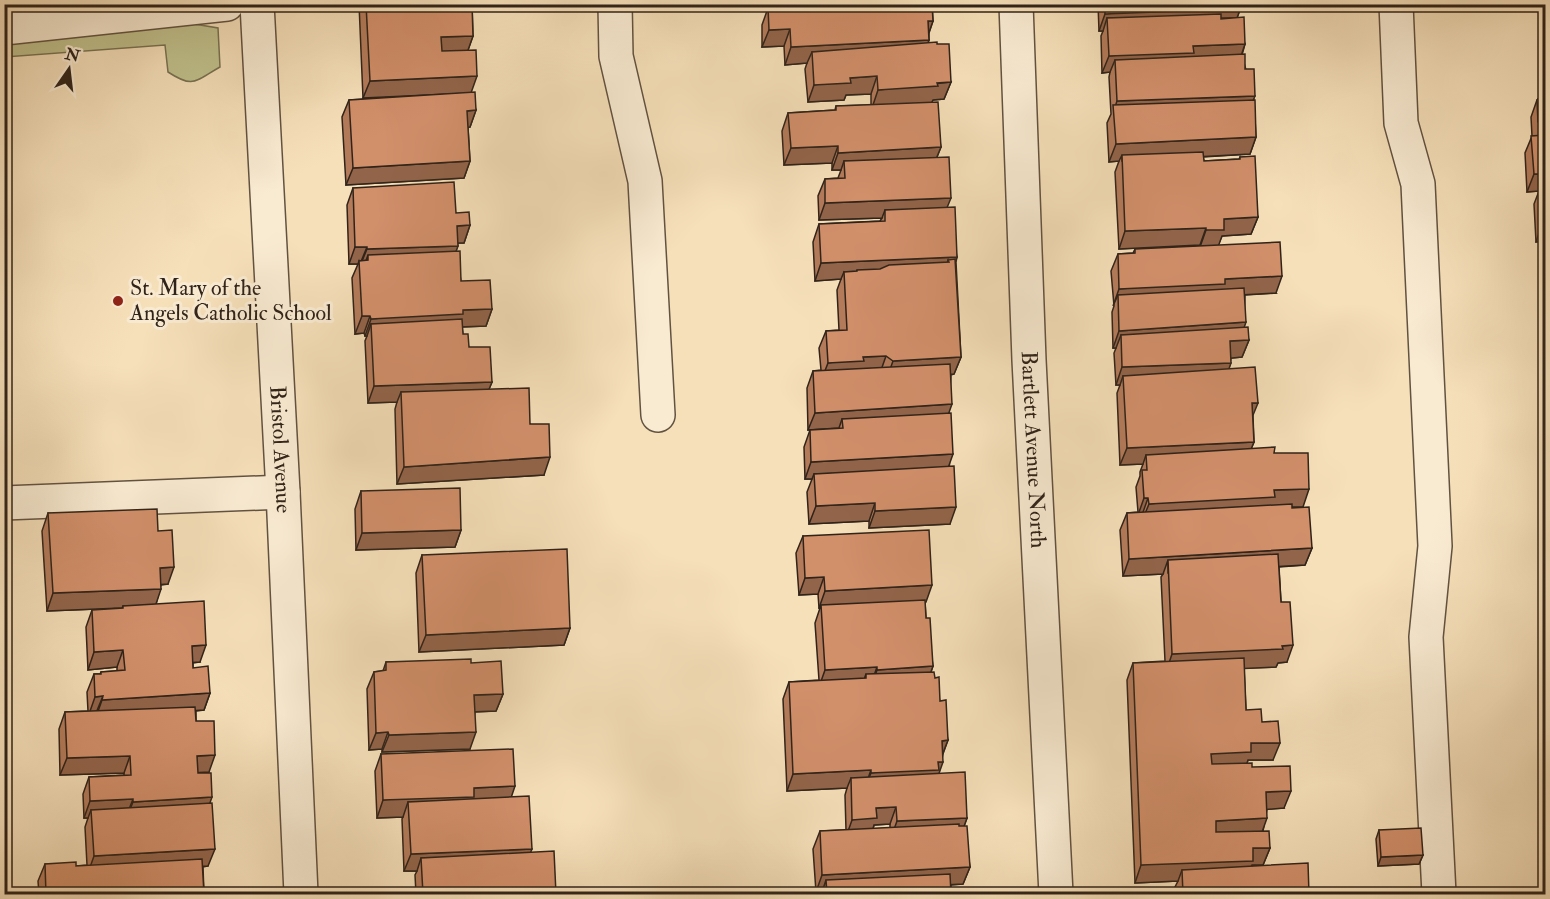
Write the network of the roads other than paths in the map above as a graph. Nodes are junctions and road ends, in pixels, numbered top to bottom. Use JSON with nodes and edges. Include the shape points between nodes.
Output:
{"nodes":[{"id":1,"x":227,"y":4,"type":"edge"},
{"id":2,"x":257,"y":4,"type":"edge"},
{"id":3,"x":615,"y":4,"type":"edge"},
{"id":4,"x":1016,"y":4,"type":"edge"},
{"id":5,"x":1396,"y":4,"type":"edge"},
{"id":6,"x":4,"y":28,"type":"edge"},
{"id":7,"x":658,"y":415,"type":"dead end"},
{"id":8,"x":283,"y":492,"type":"junction"},
{"id":9,"x":4,"y":503,"type":"edge"},
{"id":10,"x":301,"y":894,"type":"edge"},
{"id":11,"x":1056,"y":894,"type":"edge"},
{"id":12,"x":1439,"y":894,"type":"edge"}],
"edges":[{"from":1,"to":6,"type":"street"},
{"from":2,"to":8,"type":"street","name":"Bristol Avenue"},
{"from":3,"to":7,"type":"street","via":[[616,56],[645,181]]},
{"from":4,"to":11,"type":"street","name":"Bartlett Avenue North"},
{"from":5,"to":12,"type":"street","via":[[1401,123],[1418,184],[1435,546],[1426,637]]},
{"from":8,"to":9,"type":"street"},
{"from":8,"to":10,"type":"street","name":"Bristol Avenue"}]}
